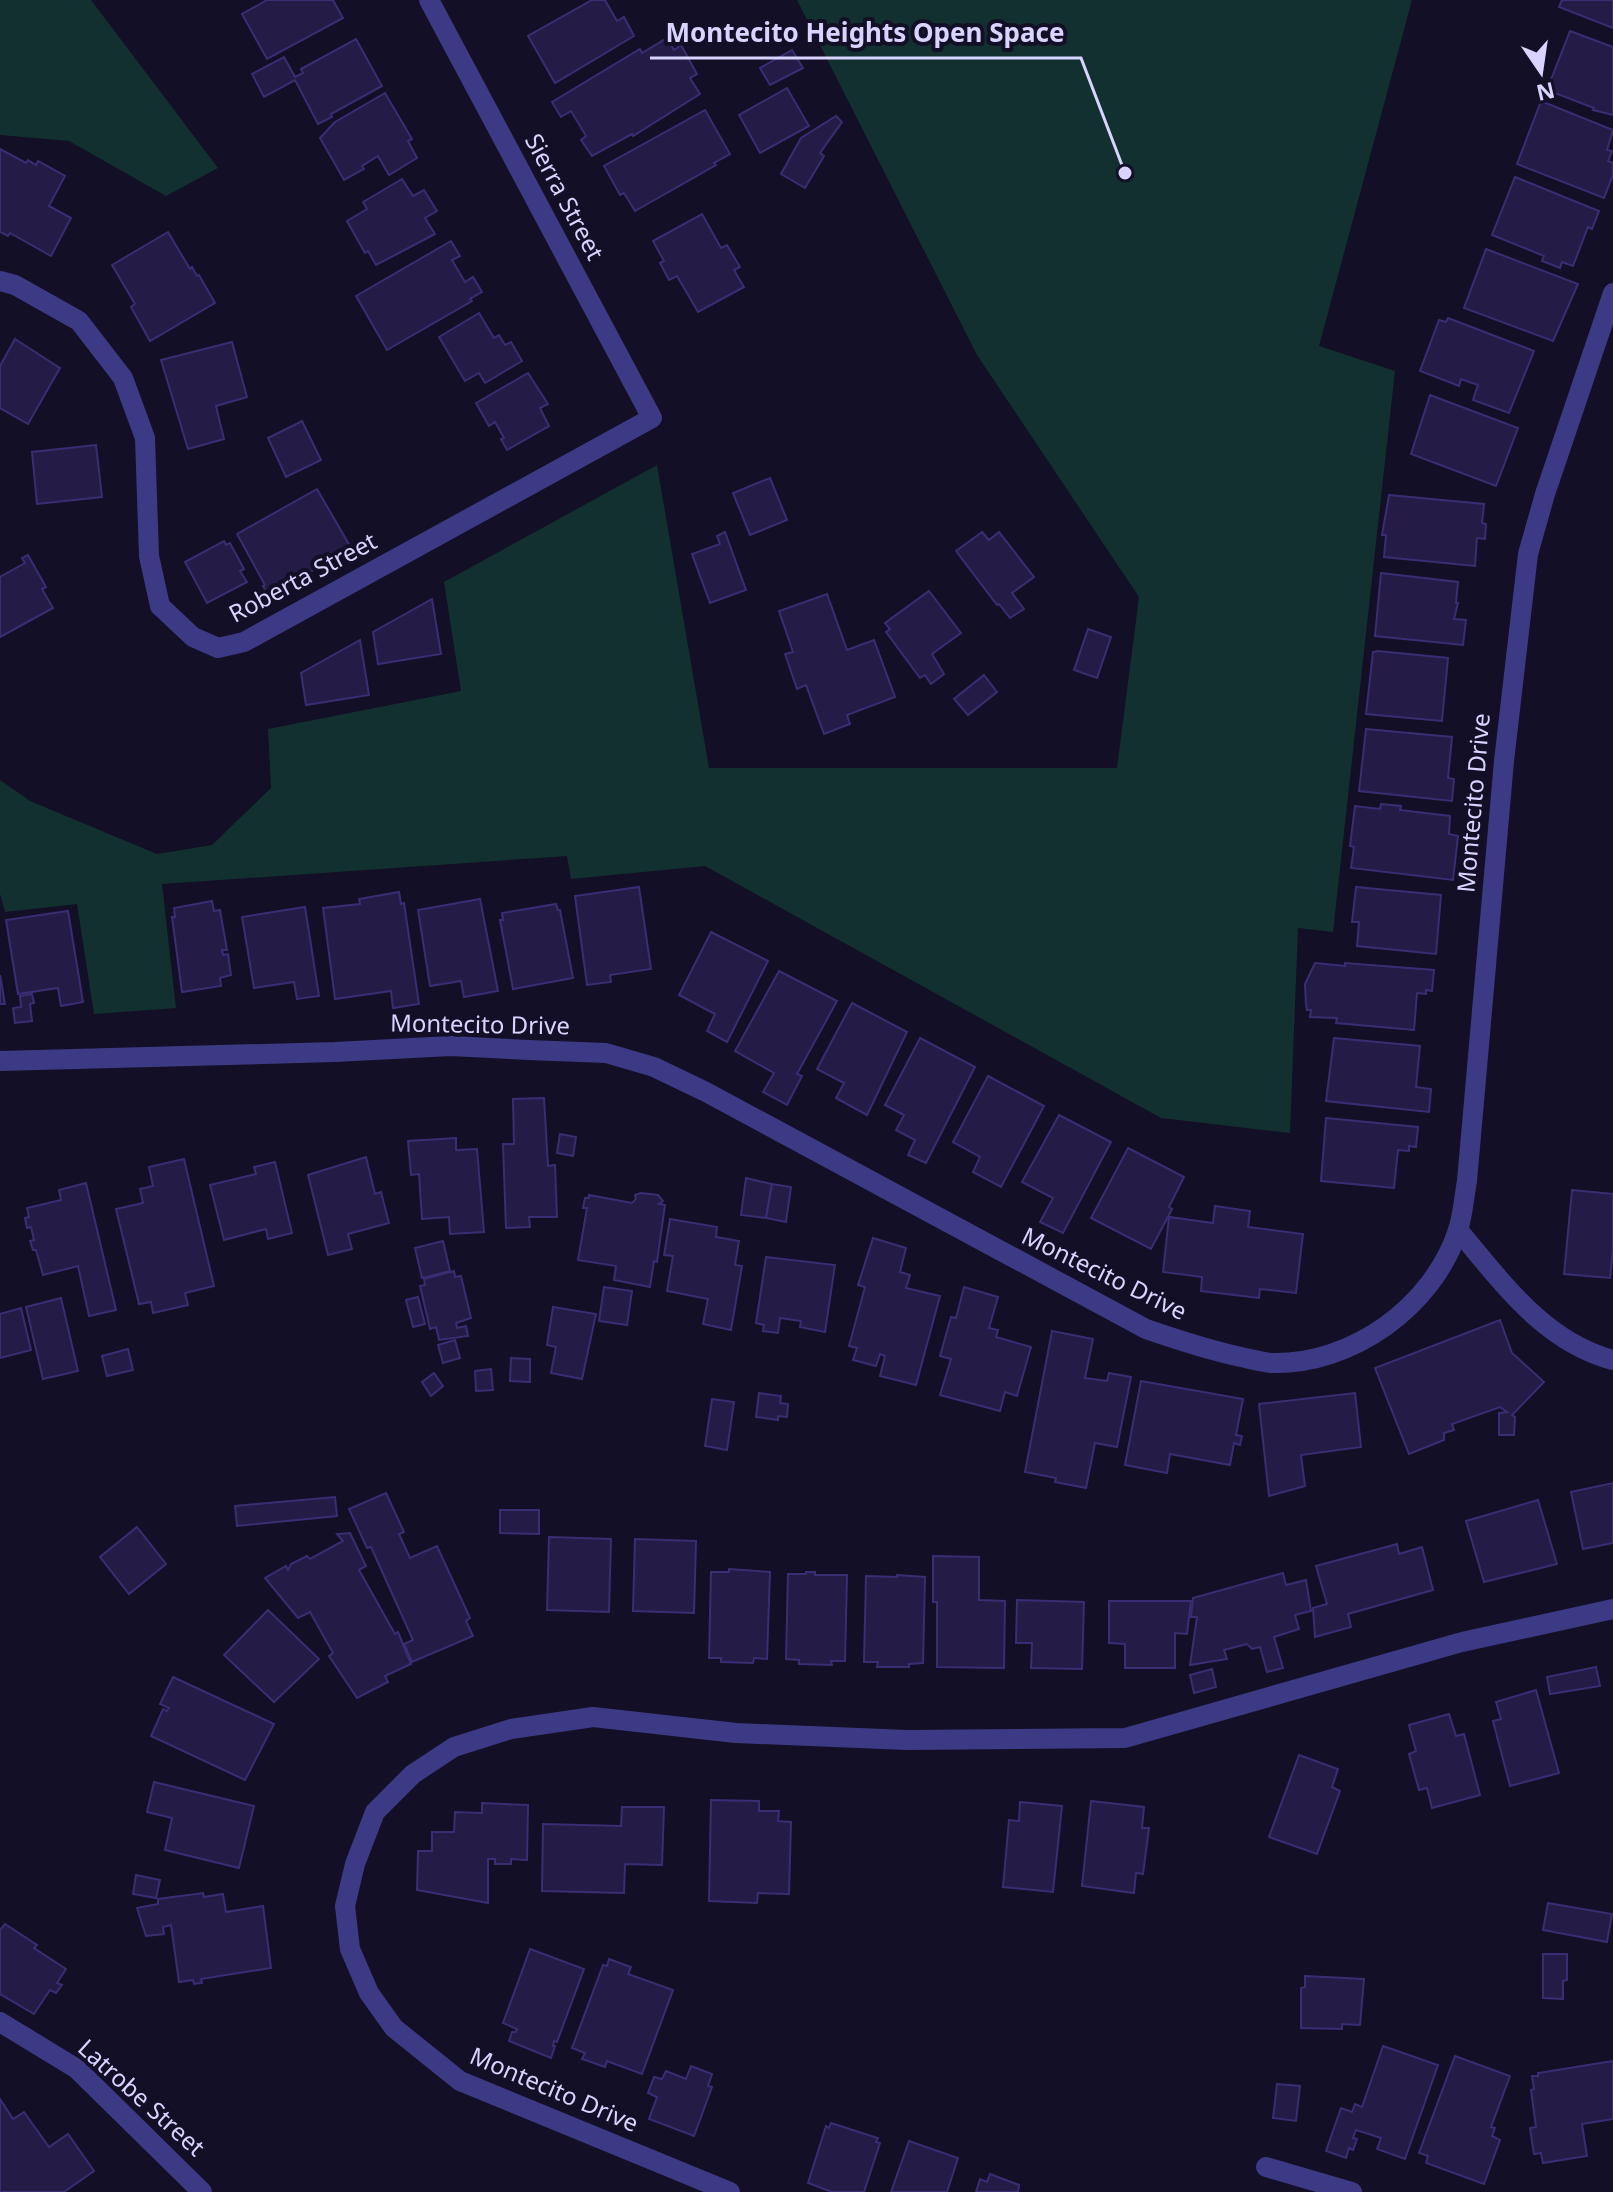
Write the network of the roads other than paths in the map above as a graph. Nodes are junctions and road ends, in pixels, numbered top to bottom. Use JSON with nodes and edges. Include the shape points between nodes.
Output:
{"nodes":[{"id":1,"x":429,"y":0,"type":"edge"},
{"id":2,"x":0,"y":281,"type":"edge"},
{"id":3,"x":1613,"y":293,"type":"edge"},
{"id":4,"x":652,"y":418,"type":"joint"},
{"id":5,"x":0,"y":1061,"type":"edge"},
{"id":6,"x":1458,"y":1230,"type":"junction"},
{"id":7,"x":1613,"y":1360,"type":"edge"},
{"id":8,"x":1613,"y":1609,"type":"edge"},
{"id":9,"x":0,"y":2022,"type":"edge"},
{"id":10,"x":1266,"y":2167,"type":"dead end"},
{"id":11,"x":202,"y":2192,"type":"edge"},
{"id":12,"x":730,"y":2192,"type":"edge"},
{"id":13,"x":1352,"y":2192,"type":"edge"}],
"edges":[{"from":1,"to":4,"type":"street","name":"Sierra Street"},
{"from":2,"to":4,"type":"street","name":"Roberta Street","via":[[79,321],[123,378],[145,438],[149,556],[160,606],[193,637],[218,648],[244,642]]},
{"from":3,"to":6,"type":"street","name":"Montecito Drive","via":[[1528,554]]},
{"from":5,"to":6,"type":"street","name":"Montecito Drive","via":[[451,1046],[606,1053],[654,1067],[706,1092],[1146,1329],[1199,1348],[1269,1363],[1321,1359],[1372,1337],[1413,1303],[1439,1270]]},
{"from":6,"to":7,"type":"street","via":[[1550,1330],[1590,1354]]},
{"from":8,"to":12,"type":"street","name":"Montecito Drive","via":[[1462,1642],[1125,1738],[907,1740],[736,1733],[593,1717],[511,1729],[454,1747],[413,1774],[375,1812],[345,1906],[350,1949],[369,1993],[394,2028],[460,2081]]},
{"from":9,"to":11,"type":"street","name":"Latrobe Street","via":[[77,2069]]},
{"from":10,"to":13,"type":"street"}]}
